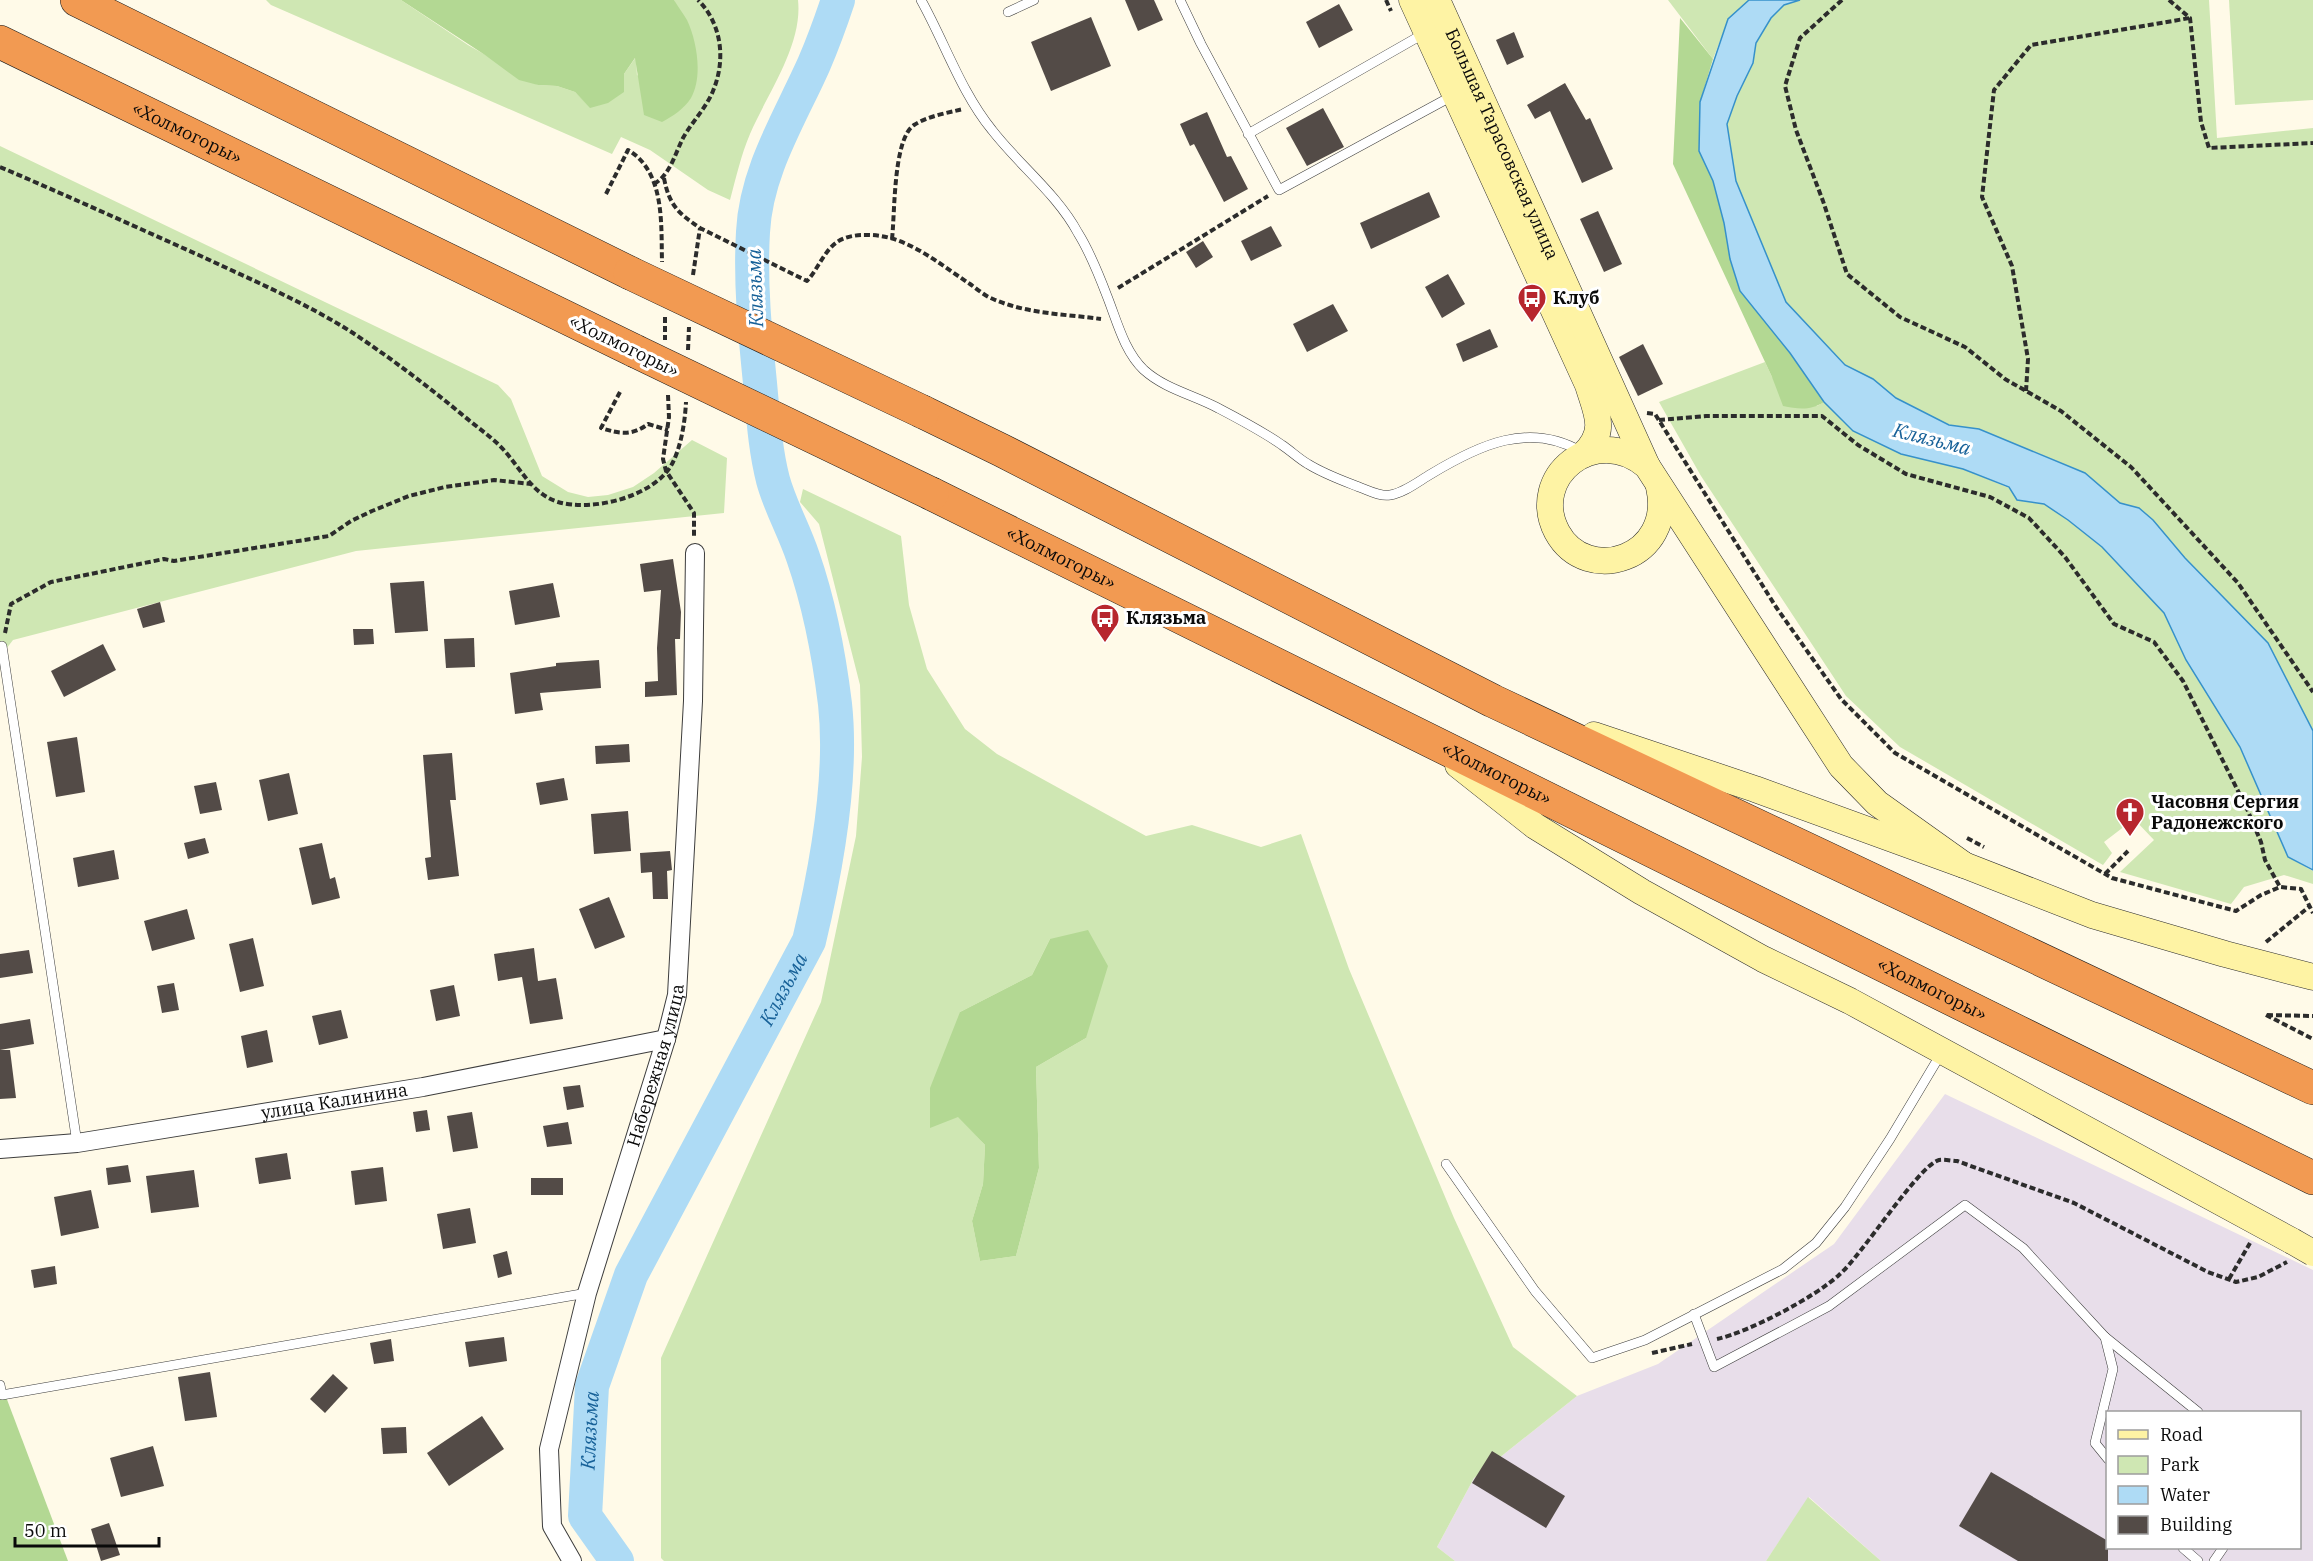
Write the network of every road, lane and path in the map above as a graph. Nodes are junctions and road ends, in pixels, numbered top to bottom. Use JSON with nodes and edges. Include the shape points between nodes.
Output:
{"nodes":[{"id":1,"x":77,"y":0,"type":"edge"},
{"id":2,"x":698,"y":0,"type":"edge"},
{"id":3,"x":921,"y":0,"type":"edge"},
{"id":4,"x":1034,"y":0,"type":"edge"},
{"id":5,"x":1180,"y":0,"type":"edge"},
{"id":6,"x":1412,"y":0,"type":"edge"},
{"id":7,"x":1437,"y":0,"type":"edge"},
{"id":8,"x":1842,"y":0,"type":"edge"},
{"id":9,"x":2169,"y":0,"type":"edge"},
{"id":10,"x":1008,"y":12,"type":"dead end"},
{"id":11,"x":2190,"y":18,"type":"junction"},
{"id":12,"x":1427,"y":32,"type":"junction"},
{"id":13,"x":0,"y":42,"type":"edge"},
{"id":14,"x":1454,"y":94,"type":"junction"},
{"id":15,"x":975,"y":105,"type":"junction"},
{"id":16,"x":1248,"y":134,"type":"junction"},
{"id":17,"x":2313,"y":142,"type":"edge"},
{"id":18,"x":628,"y":150,"type":"dead end"},
{"id":19,"x":0,"y":167,"type":"edge"},
{"id":20,"x":664,"y":178,"type":"junction"},
{"id":21,"x":654,"y":184,"type":"dead end"},
{"id":22,"x":1279,"y":190,"type":"junction"},
{"id":23,"x":606,"y":194,"type":"dead end"},
{"id":24,"x":892,"y":238,"type":"junction"},
{"id":25,"x":1107,"y":295,"type":"junction"},
{"id":26,"x":1117,"y":322,"type":"junction"},
{"id":27,"x":2026,"y":391,"type":"junction"},
{"id":28,"x":620,"y":392,"type":"dead end"},
{"id":29,"x":1645,"y":413,"type":"dead end"},
{"id":30,"x":1659,"y":420,"type":"junction"},
{"id":31,"x":668,"y":430,"type":"dead end"},
{"id":32,"x":1584,"y":454,"type":"junction"},
{"id":33,"x":1653,"y":474,"type":"junction"},
{"id":34,"x":531,"y":484,"type":"junction"},
{"id":35,"x":695,"y":553,"type":"joint"},
{"id":36,"x":2,"y":646,"type":"joint"},
{"id":37,"x":2313,"y":692,"type":"edge"},
{"id":38,"x":1494,"y":701,"type":"junction"},
{"id":39,"x":1422,"y":738,"type":"junction"},
{"id":40,"x":1959,"y":833,"type":"dead end"},
{"id":41,"x":1990,"y":850,"type":"dead end"},
{"id":42,"x":2128,"y":851,"type":"dead end"},
{"id":43,"x":1965,"y":865,"type":"junction"},
{"id":44,"x":2105,"y":874,"type":"junction"},
{"id":45,"x":2280,"y":887,"type":"junction"},
{"id":46,"x":2310,"y":906,"type":"junction"},
{"id":47,"x":2313,"y":913,"type":"edge"},
{"id":48,"x":2269,"y":939,"type":"dead end"},
{"id":49,"x":2260,"y":946,"type":"dead end"},
{"id":50,"x":2267,"y":948,"type":"dead end"},
{"id":51,"x":2307,"y":975,"type":"edge"},
{"id":52,"x":2313,"y":1016,"type":"edge"},
{"id":53,"x":666,"y":1038,"type":"junction"},
{"id":54,"x":2313,"y":1039,"type":"edge"},
{"id":55,"x":1942,"y":1052,"type":"junction"},
{"id":56,"x":2313,"y":1088,"type":"edge"},
{"id":57,"x":77,"y":1143,"type":"junction"},
{"id":58,"x":0,"y":1149,"type":"edge"},
{"id":59,"x":1446,"y":1164,"type":"dead end"},
{"id":60,"x":2313,"y":1178,"type":"edge"},
{"id":61,"x":2251,"y":1240,"type":"dead end"},
{"id":62,"x":2298,"y":1251,"type":"edge"},
{"id":63,"x":2229,"y":1280,"type":"junction"},
{"id":64,"x":586,"y":1293,"type":"junction"},
{"id":65,"x":1694,"y":1314,"type":"junction"},
{"id":66,"x":2106,"y":1337,"type":"junction"},
{"id":67,"x":1704,"y":1342,"type":"junction"},
{"id":68,"x":1641,"y":1355,"type":"dead end"},
{"id":69,"x":0,"y":1385,"type":"edge"},
{"id":70,"x":2196,"y":1411,"type":"edge"},
{"id":71,"x":2106,"y":1457,"type":"edge"},
{"id":72,"x":2184,"y":1549,"type":"edge"},
{"id":73,"x":572,"y":1561,"type":"edge"},
{"id":74,"x":2198,"y":1561,"type":"edge"}],
"edges":[{"from":1,"to":38,"type":"highway","bridge":true,"via":[[630,273],[1001,450]]},
{"from":2,"to":20,"type":"path","via":[[713,18],[718,32],[718,69],[713,91],[684,136]]},
{"from":3,"to":15,"type":"lane"},
{"from":4,"to":10,"type":"lane"},
{"from":5,"to":16,"type":"lane"},
{"from":6,"to":12,"type":"main road","name":"Большая Тарасовская улица"},
{"from":7,"to":33,"type":"main road","name":"Большая Тарасовская улица"},
{"from":8,"to":27,"type":"path","via":[[1800,38],[1785,86],[1796,130],[1847,274],[1900,317],[1965,347]]},
{"from":9,"to":11,"type":"path"},
{"from":11,"to":17,"type":"path","via":[[2201,122],[2209,148]]},
{"from":11,"to":27,"type":"path","via":[[2031,45],[1994,90],[1982,197],[2012,266],[2028,359]]},
{"from":12,"to":14,"type":"main road","name":"Большая Тарасовская улица"},
{"from":12,"to":16,"type":"lane"},
{"from":13,"to":39,"type":"highway","name":"«Холмогоры»","bridge":true,"via":[[932,494]]},
{"from":14,"to":22,"type":"lane"},
{"from":14,"to":32,"type":"main road","name":"Большая Тарасовская улица","via":[[1588,385],[1599,421],[1597,437]]},
{"from":15,"to":24,"type":"path","via":[[925,120],[904,137],[899,152]]},
{"from":15,"to":25,"type":"lane","via":[[991,130],[1078,231]]},
{"from":16,"to":22,"type":"lane"},
{"from":18,"to":23,"type":"path"},
{"from":19,"to":34,"type":"path","via":[[250,279],[350,331],[500,446]]},
{"from":20,"to":21,"type":"path"},
{"from":20,"to":24,"type":"path","via":[[674,207],[700,228],[807,281],[819,268],[827,250],[839,240],[874,234]]},
{"from":22,"to":25,"type":"path"},
{"from":24,"to":26,"type":"path","via":[[914,247],[992,299],[1049,313]]},
{"from":25,"to":26,"type":"lane"},
{"from":26,"to":32,"type":"lane","via":[[1126,345],[1151,374],[1174,389],[1217,407],[1315,468],[1377,493],[1402,491],[1481,448],[1528,436],[1565,442]]},
{"from":27,"to":37,"type":"path","via":[[2061,411],[2131,467],[2238,583]]},
{"from":28,"to":31,"type":"path","via":[[601,428],[626,434],[648,424]]},
{"from":29,"to":30,"type":"path","via":[[1655,414]]},
{"from":30,"to":44,"type":"path","via":[[1776,607],[1841,699],[1895,753]]},
{"from":30,"to":45,"type":"path","via":[[1822,416],[1858,445],[1906,474],[1990,497],[2029,518],[2065,557],[2114,624],[2154,642],[2183,681],[2247,809],[2265,860]]},
{"from":32,"to":33,"type":"main road","via":[[1618,450],[1630,454]]},
{"from":32,"to":33,"type":"main road","via":[[1560,473],[1551,506],[1562,539],[1580,554],[1596,560],[1617,560],[1638,551],[1655,532],[1662,513]]},
{"from":33,"to":43,"type":"main road","via":[[1841,766],[1877,803]]},
{"from":34,"to":35,"type":"path","via":[[557,502],[592,505],[629,498],[666,471],[694,513]]},
{"from":34,"to":36,"type":"path","via":[[494,480],[445,487],[372,511],[329,536],[174,561],[164,559],[51,582],[11,604]]},
{"from":35,"to":53,"type":"street","name":"Набережная улица","via":[[693,701],[677,996]]},
{"from":36,"to":57,"type":"lane"},
{"from":38,"to":43,"type":"main road"},
{"from":38,"to":56,"type":"highway"},
{"from":39,"to":55,"type":"main road","via":[[1535,826],[1642,892]]},
{"from":39,"to":60,"type":"highway","name":"«Холмогоры»"},
{"from":40,"to":41,"type":"path"},
{"from":42,"to":44,"type":"path"},
{"from":43,"to":51,"type":"main road","via":[[2092,915]]},
{"from":44,"to":45,"type":"path","via":[[2236,911]]},
{"from":45,"to":46,"type":"path","via":[[2301,889]]},
{"from":46,"to":47,"type":"path"},
{"from":46,"to":48,"type":"path"},
{"from":49,"to":50,"type":"path"},
{"from":52,"to":54,"type":"path","via":[[2266,1016]]},
{"from":53,"to":57,"type":"street","name":"улица Калинина","via":[[423,1087]]},
{"from":53,"to":64,"type":"street","name":"Набережная улица"},
{"from":55,"to":62,"type":"main road"},
{"from":55,"to":65,"type":"lane","via":[[1890,1139],[1816,1243],[1783,1269]]},
{"from":57,"to":58,"type":"street","name":"улица Калинина"},
{"from":59,"to":65,"type":"lane","via":[[1535,1291],[1592,1358],[1645,1340]]},
{"from":61,"to":63,"type":"path"},
{"from":62,"to":63,"type":"path","via":[[2258,1277]]},
{"from":63,"to":67,"type":"path","via":[[2074,1203],[1957,1161],[1938,1160],[1921,1173],[1840,1275],[1784,1311],[1723,1338]]},
{"from":64,"to":69,"type":"lane","via":[[2,1395]]},
{"from":64,"to":73,"type":"street","name":"Набережная улица","via":[[549,1449],[552,1526]]},
{"from":65,"to":67,"type":"lane"},
{"from":66,"to":67,"type":"lane","via":[[2023,1248],[1965,1205],[1829,1306],[1714,1367]]},
{"from":66,"to":70,"type":"lane"},
{"from":66,"to":71,"type":"lane","via":[[2113,1369],[2095,1443]]},
{"from":67,"to":68,"type":"path"},
{"from":72,"to":74,"type":"lane"}]}
